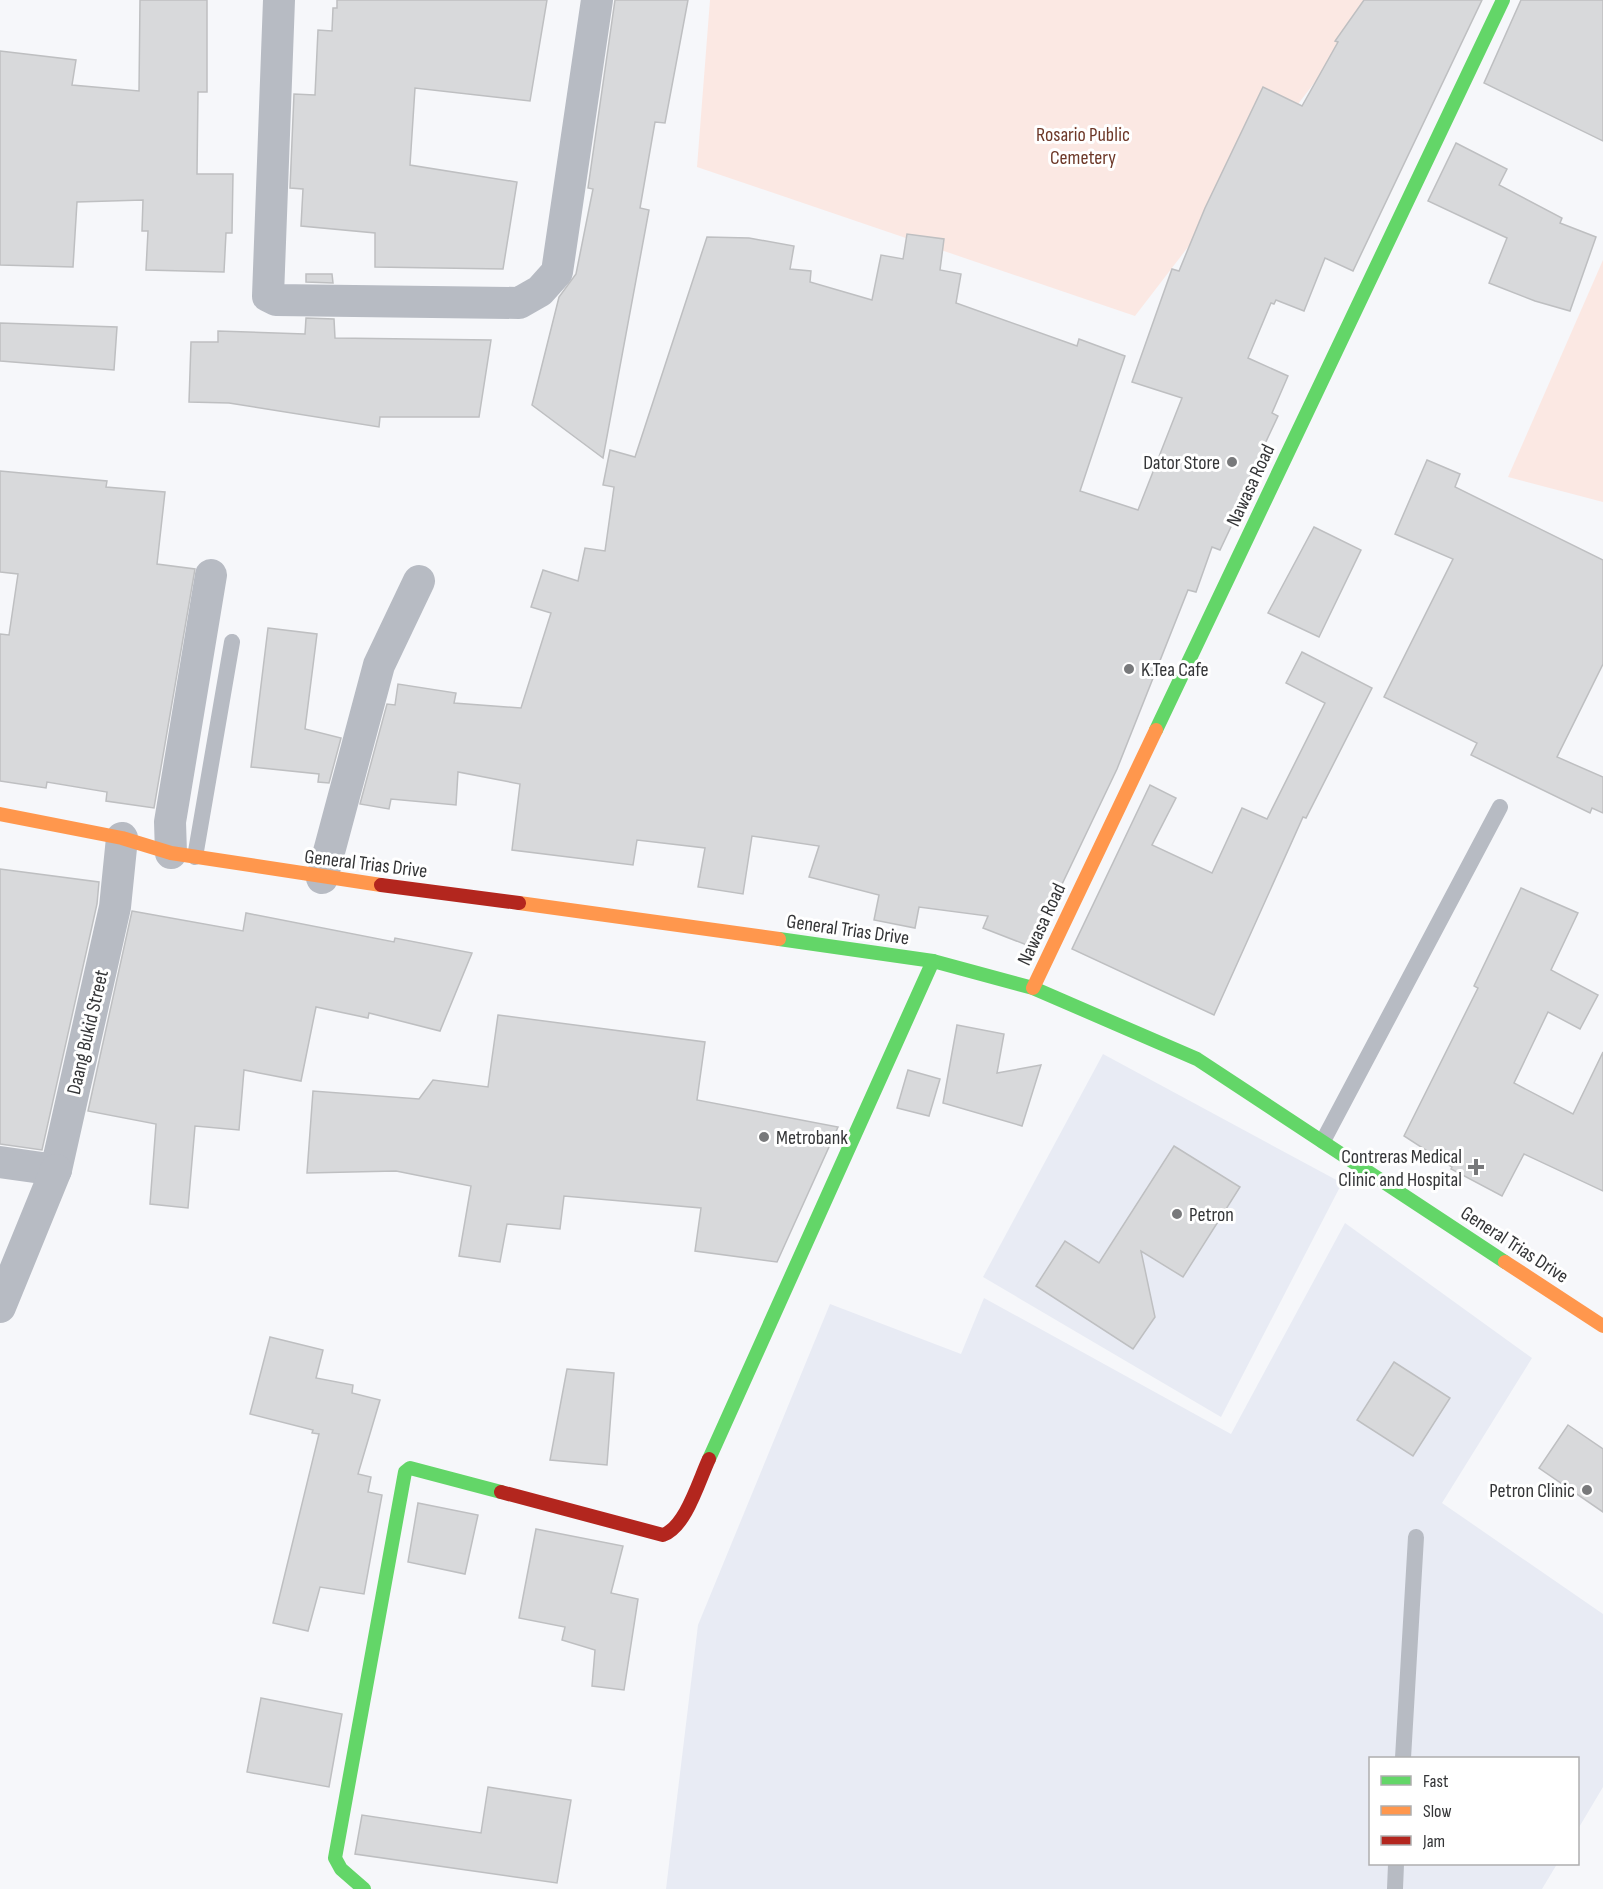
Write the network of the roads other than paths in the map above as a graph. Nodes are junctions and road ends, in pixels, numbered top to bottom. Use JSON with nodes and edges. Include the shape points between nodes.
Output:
{"nodes":[{"id":1,"x":279,"y":0,"type":"edge"},
{"id":2,"x":597,"y":0,"type":"edge"},
{"id":3,"x":1503,"y":0,"type":"edge"},
{"id":4,"x":211,"y":575,"type":"dead end"},
{"id":5,"x":419,"y":581,"type":"dead end"},
{"id":6,"x":232,"y":642,"type":"dead end"},
{"id":7,"x":1500,"y":807,"type":"dead end"},
{"id":8,"x":0,"y":814,"type":"edge"},
{"id":9,"x":122,"y":838,"type":"junction"},
{"id":10,"x":183,"y":855,"type":"junction"},
{"id":11,"x":322,"y":878,"type":"junction"},
{"id":12,"x":933,"y":961,"type":"junction"},
{"id":13,"x":1033,"y":988,"type":"junction"},
{"id":14,"x":1323,"y":1141,"type":"junction"},
{"id":15,"x":0,"y":1162,"type":"edge"},
{"id":16,"x":56,"y":1170,"type":"junction"},
{"id":17,"x":0,"y":1307,"type":"edge"},
{"id":18,"x":1603,"y":1326,"type":"edge"},
{"id":19,"x":1416,"y":1537,"type":"dead end"},
{"id":20,"x":1403,"y":1757,"type":"edge"},
{"id":21,"x":1396,"y":1865,"type":"edge"},
{"id":22,"x":364,"y":1889,"type":"edge"},
{"id":23,"x":1395,"y":1889,"type":"edge"}],
"edges":[{"from":1,"to":2,"type":"street","via":[[268,296],[276,300],[519,303],[540,291],[557,272]]},
{"from":3,"to":13,"type":"street","name":"Nawasa Road"},
{"from":4,"to":10,"type":"street","via":[[170,822]]},
{"from":5,"to":11,"type":"street","via":[[379,665]]},
{"from":6,"to":10,"type":"lane"},
{"from":7,"to":14,"type":"lane"},
{"from":8,"to":9,"type":"street","name":"General Trias Drive"},
{"from":9,"to":10,"type":"street","name":"General Trias Drive"},
{"from":9,"to":16,"type":"street","name":"Daang Bukid Street","via":[[115,907]]},
{"from":10,"to":11,"type":"street","name":"General Trias Drive"},
{"from":11,"to":12,"type":"street","name":"General Trias Drive"},
{"from":12,"to":13,"type":"street","name":"General Trias Drive"},
{"from":12,"to":22,"type":"street","via":[[681,1521],[672,1532],[663,1535],[410,1468],[405,1472],[335,1858],[341,1869]]},
{"from":13,"to":14,"type":"street","name":"General Trias Drive","via":[[1197,1059]]},
{"from":14,"to":18,"type":"street","name":"General Trias Drive"},
{"from":15,"to":16,"type":"street"},
{"from":16,"to":17,"type":"street","name":"Daang Bukid Street"},
{"from":19,"to":20,"type":"lane"},
{"from":21,"to":23,"type":"lane"}]}
